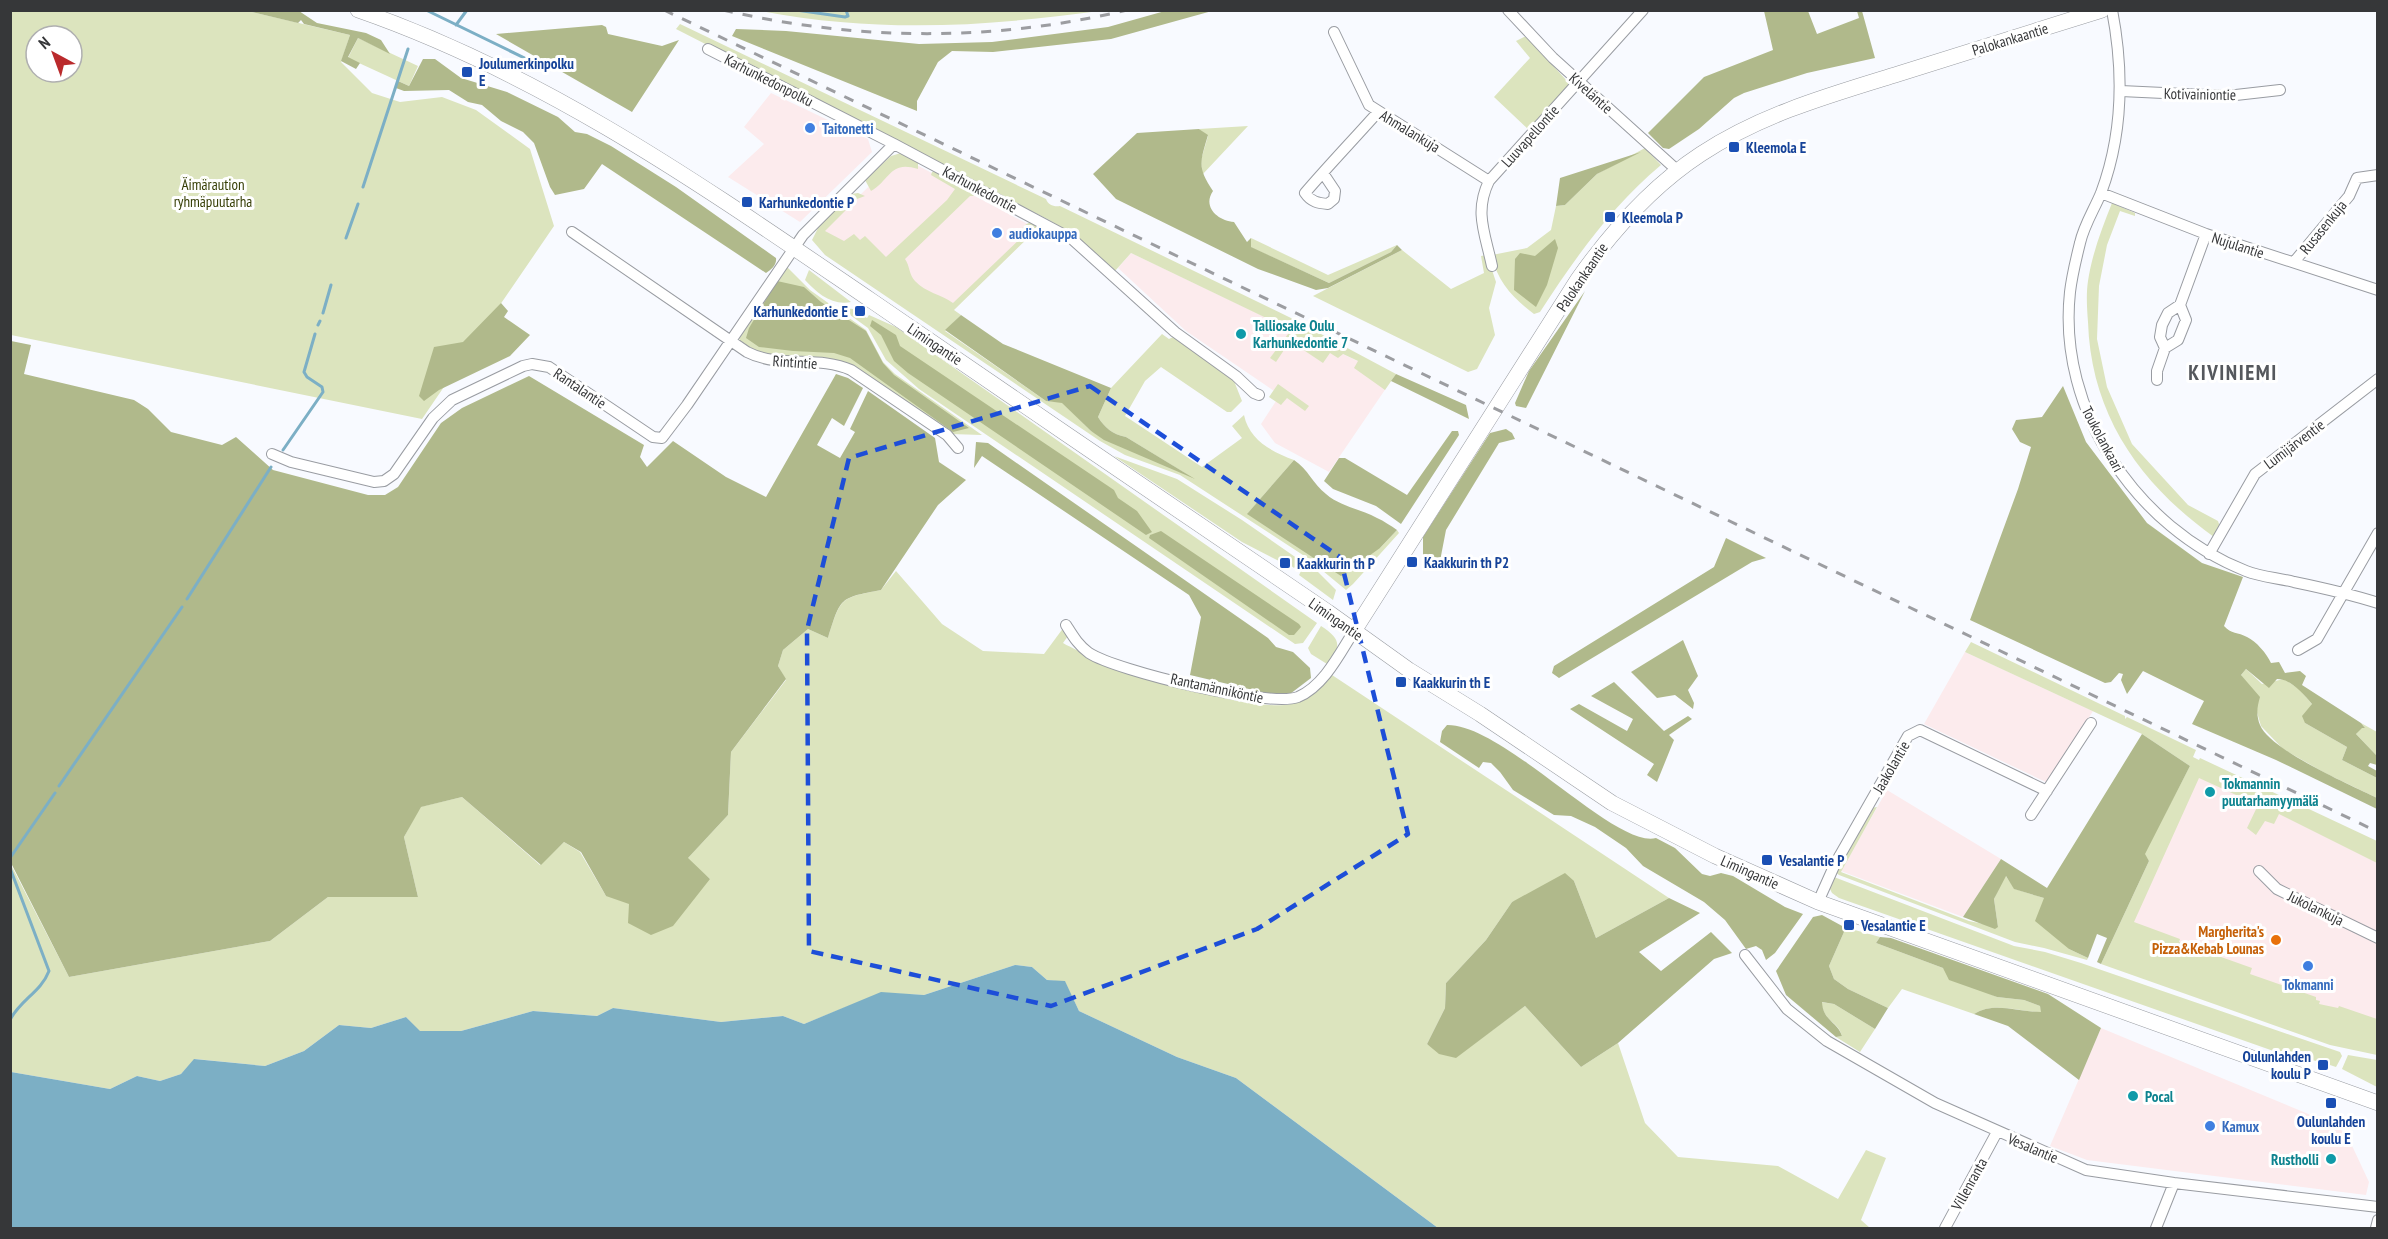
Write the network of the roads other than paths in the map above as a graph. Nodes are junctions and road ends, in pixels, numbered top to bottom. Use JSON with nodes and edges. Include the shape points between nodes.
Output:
{"nodes":[{"id":1,"x":358,"y":10,"type":"edge"},
{"id":2,"x":1508,"y":10,"type":"edge"},
{"id":3,"x":1643,"y":10,"type":"edge"},
{"id":4,"x":2102,"y":10,"type":"edge"},
{"id":5,"x":2112,"y":10,"type":"edge"},
{"id":6,"x":1334,"y":32,"type":"dead end"},
{"id":7,"x":708,"y":49,"type":"dead end"},
{"id":8,"x":1578,"y":81,"type":"junction"},
{"id":9,"x":2280,"y":90,"type":"dead end"},
{"id":10,"x":2121,"y":91,"type":"junction"},
{"id":11,"x":1378,"y":112,"type":"junction"},
{"id":12,"x":894,"y":144,"type":"junction"},
{"id":13,"x":1678,"y":171,"type":"junction"},
{"id":14,"x":1323,"y":173,"type":"dead end"},
{"id":15,"x":2378,"y":175,"type":"edge"},
{"id":16,"x":1490,"y":181,"type":"junction"},
{"id":17,"x":2101,"y":193,"type":"junction"},
{"id":18,"x":572,"y":232,"type":"dead end"},
{"id":19,"x":2206,"y":234,"type":"junction"},
{"id":20,"x":794,"y":248,"type":"junction"},
{"id":21,"x":2294,"y":262,"type":"junction"},
{"id":22,"x":1492,"y":266,"type":"dead end"},
{"id":23,"x":2378,"y":290,"type":"edge"},
{"id":24,"x":2180,"y":305,"type":"junction"},
{"id":25,"x":730,"y":340,"type":"junction"},
{"id":26,"x":2165,"y":348,"type":"junction"},
{"id":27,"x":2378,"y":379,"type":"edge"},
{"id":28,"x":2157,"y":380,"type":"dead end"},
{"id":29,"x":1259,"y":394,"type":"dead end"},
{"id":30,"x":958,"y":448,"type":"dead end"},
{"id":31,"x":272,"y":454,"type":"dead end"},
{"id":32,"x":2378,"y":533,"type":"edge"},
{"id":33,"x":2210,"y":554,"type":"junction"},
{"id":34,"x":2344,"y":592,"type":"junction"},
{"id":35,"x":2378,"y":603,"type":"edge"},
{"id":36,"x":1066,"y":625,"type":"dead end"},
{"id":37,"x":1354,"y":631,"type":"junction"},
{"id":38,"x":2298,"y":650,"type":"dead end"},
{"id":39,"x":2091,"y":723,"type":"dead end"},
{"id":40,"x":2047,"y":790,"type":"junction"},
{"id":41,"x":2031,"y":815,"type":"dead end"},
{"id":42,"x":2259,"y":871,"type":"dead end"},
{"id":43,"x":1818,"y":902,"type":"junction"},
{"id":44,"x":2378,"y":938,"type":"edge"},
{"id":45,"x":1745,"y":955,"type":"dead end"},
{"id":46,"x":2378,"y":1103,"type":"edge"},
{"id":47,"x":1995,"y":1136,"type":"junction"},
{"id":48,"x":2174,"y":1183,"type":"junction"},
{"id":49,"x":2378,"y":1207,"type":"edge"},
{"id":50,"x":2378,"y":1220,"type":"edge"},
{"id":51,"x":1945,"y":1228,"type":"edge"},
{"id":52,"x":2156,"y":1228,"type":"edge"},
{"id":53,"x":2376,"y":1228,"type":"edge"}],
"edges":[{"from":1,"to":20,"type":"main road","name":"Limingantie","via":[[408,27],[536,87],[630,139]]},
{"from":2,"to":8,"type":"street","name":"Kiveläntie"},
{"from":3,"to":8,"type":"street","name":"Luuvapellontie"},
{"from":4,"to":13,"type":"main road","name":"Palokankaantie","via":[[1793,106],[1735,133]]},
{"from":5,"to":10,"type":"street","name":"Toukolankaari"},
{"from":6,"to":11,"type":"street","name":"Ahmalankuja","via":[[1362,94]]},
{"from":7,"to":12,"type":"street","name":"Karhunkedonpolku"},
{"from":8,"to":13,"type":"street","name":"Kiveläntie"},
{"from":8,"to":16,"type":"street","name":"Luuvapellontie"},
{"from":9,"to":10,"type":"street","name":"Kotivainiontie","via":[[2227,96]]},
{"from":10,"to":17,"type":"street","name":"Toukolankaari","via":[[2118,124]]},
{"from":11,"to":14,"type":"street"},
{"from":11,"to":16,"type":"street","name":"Ahmalankuja"},
{"from":12,"to":20,"type":"street"},
{"from":12,"to":29,"type":"street","name":"Karhunkedontie","via":[[1072,239],[1175,332]]},
{"from":13,"to":37,"type":"main road","name":"Palokankaantie","via":[[1616,228],[1578,279]]},
{"from":15,"to":21,"type":"street","name":"Rusasenkuja","via":[[2357,178],[2349,196]]},
{"from":16,"to":22,"type":"street","via":[[1480,210]]},
{"from":17,"to":19,"type":"street","name":"Nujulantie"},
{"from":17,"to":33,"type":"street","name":"Toukolankaari","via":[[2082,235],[2070,294],[2072,350],[2085,406],[2106,450],[2134,491],[2181,536]]},
{"from":18,"to":25,"type":"street","name":"Rintintie"},
{"from":19,"to":21,"type":"street","name":"Nujulantie"},
{"from":19,"to":24,"type":"street"},
{"from":20,"to":25,"type":"street","name":"Rantalantie"},
{"from":20,"to":37,"type":"main road","name":"Limingantie"},
{"from":21,"to":23,"type":"street","name":"Nujulantie"},
{"from":24,"to":26,"type":"street","via":[[2171,310],[2162,325],[2160,337]]},
{"from":24,"to":26,"type":"street","via":[[2186,320],[2178,340]]},
{"from":25,"to":30,"type":"street","name":"Rintintie","via":[[766,360],[826,364],[851,370],[947,435]]},
{"from":25,"to":31,"type":"street","name":"Rantalantie","via":[[662,438],[653,437],[549,367],[532,364],[444,406],[394,474],[384,481],[291,462]]},
{"from":26,"to":28,"type":"street"},
{"from":27,"to":33,"type":"street","name":"Lumijärventie","via":[[2255,474]]},
{"from":32,"to":34,"type":"street"},
{"from":33,"to":34,"type":"street","name":"Toukolankaari","via":[[2248,572]]},
{"from":34,"to":35,"type":"street","name":"Toukolankaari"},
{"from":34,"to":38,"type":"street","via":[[2317,639]]},
{"from":36,"to":37,"type":"street","name":"Rantamänniköntie","via":[[1076,642],[1116,664],[1208,689],[1278,700],[1298,697],[1312,687],[1329,670]]},
{"from":37,"to":43,"type":"main road","name":"Limingantie","via":[[1612,803],[1715,856]]},
{"from":39,"to":40,"type":"street"},
{"from":40,"to":41,"type":"street"},
{"from":40,"to":43,"type":"street","name":"Jaakolantie","via":[[1920,730],[1908,736],[1835,864]]},
{"from":42,"to":44,"type":"street","name":"Jukolankuja","via":[[2277,889]]},
{"from":43,"to":46,"type":"main road","name":"Limingantie"},
{"from":45,"to":47,"type":"street","name":"Vesalantie","via":[[1787,1009],[1827,1041]]},
{"from":47,"to":48,"type":"street","name":"Vesalantie","via":[[2086,1170]]},
{"from":47,"to":51,"type":"street","name":"Villenranta"},
{"from":48,"to":49,"type":"street","name":"Vesalantie"},
{"from":48,"to":52,"type":"street"},
{"from":50,"to":53,"type":"street"}]}
